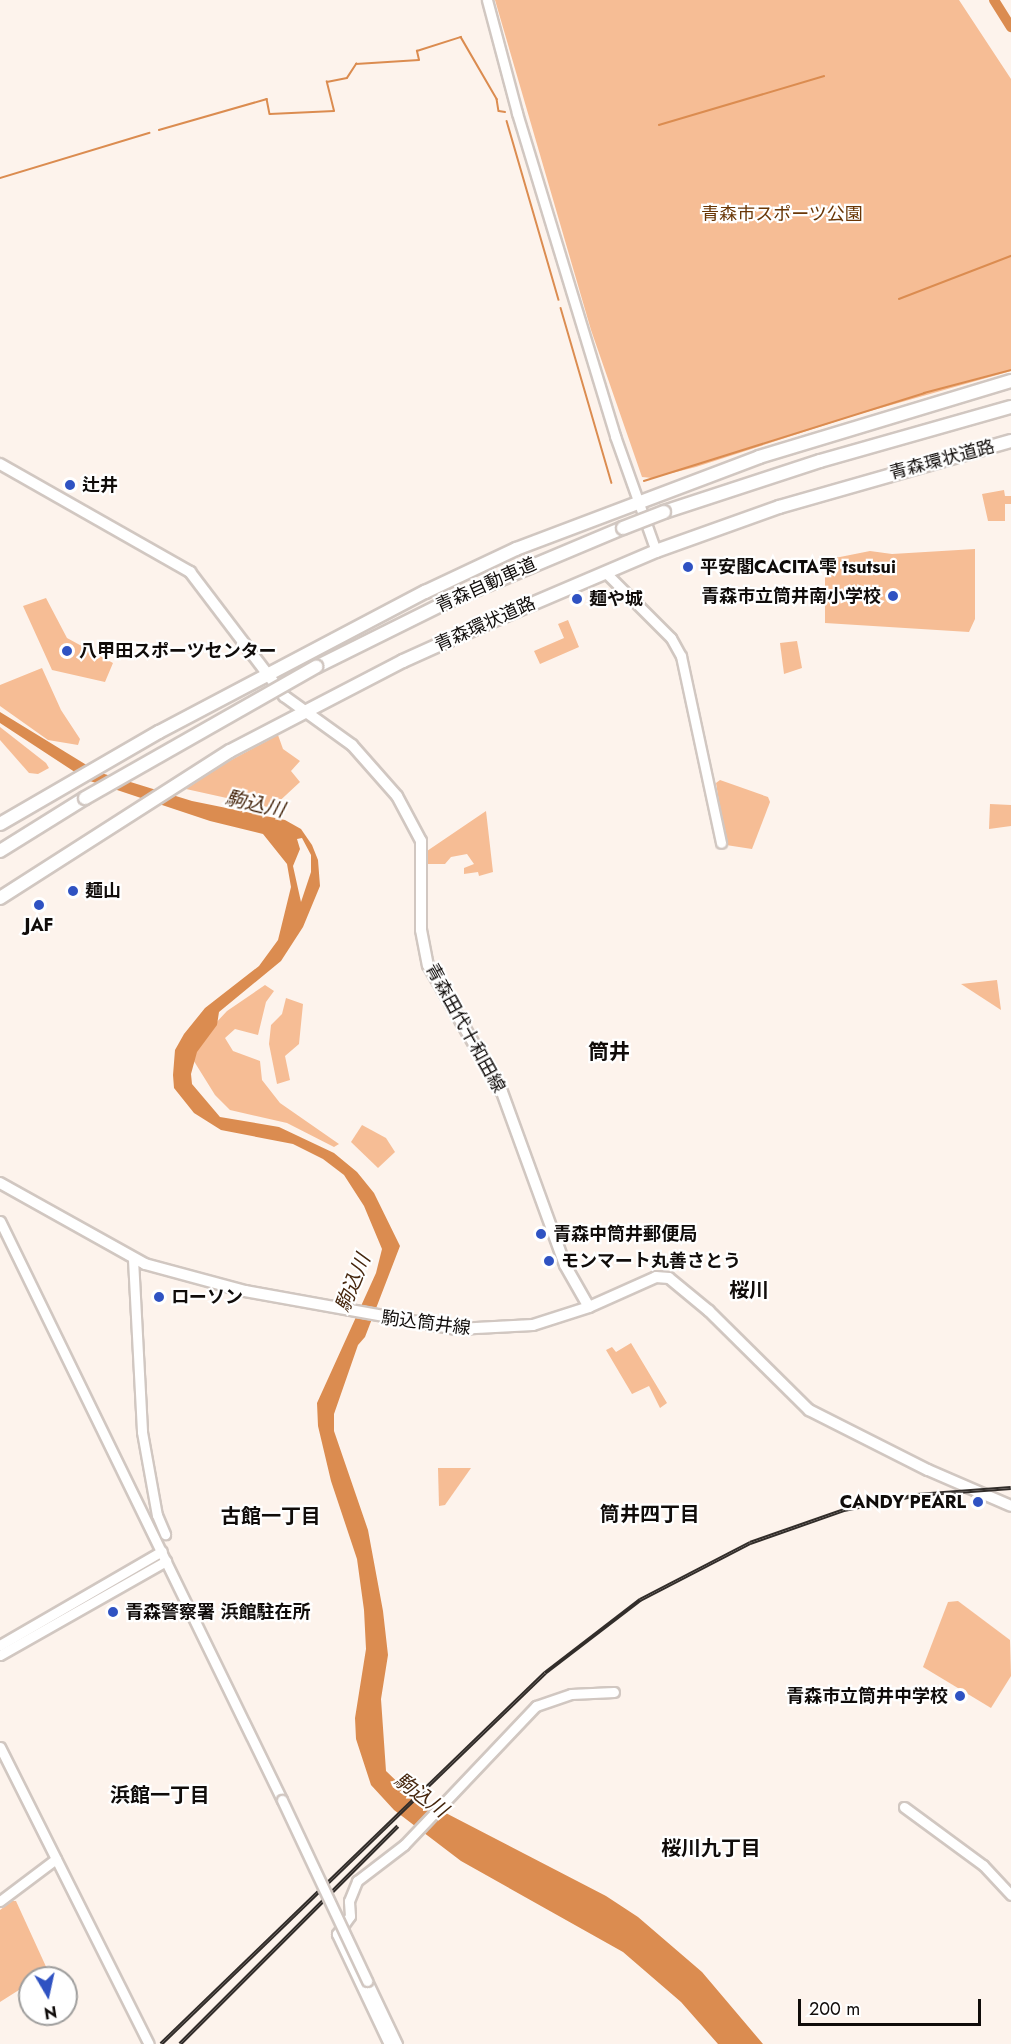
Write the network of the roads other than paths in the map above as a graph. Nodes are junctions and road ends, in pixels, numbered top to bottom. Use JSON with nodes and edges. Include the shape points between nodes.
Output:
{"nodes":[{"id":1,"x":487,"y":0,"type":"edge"},
{"id":2,"x":1011,"y":381,"type":"edge"},
{"id":3,"x":1011,"y":407,"type":"edge"},
{"id":4,"x":1011,"y":441,"type":"edge"},
{"id":5,"x":0,"y":464,"type":"edge"},
{"id":6,"x":636,"y":500,"type":"junction"},
{"id":7,"x":656,"y":551,"type":"junction"},
{"id":8,"x":605,"y":572,"type":"junction"},
{"id":9,"x":267,"y":676,"type":"junction"},
{"id":10,"x":305,"y":712,"type":"junction"},
{"id":11,"x":0,"y":824,"type":"edge"},
{"id":12,"x":721,"y":843,"type":"dead end"},
{"id":13,"x":0,"y":851,"type":"edge"},
{"id":14,"x":0,"y":898,"type":"edge"},
{"id":15,"x":0,"y":1183,"type":"edge"},
{"id":16,"x":0,"y":1221,"type":"edge"},
{"id":17,"x":133,"y":1258,"type":"junction"},
{"id":18,"x":589,"y":1307,"type":"junction"},
{"id":19,"x":1011,"y":1506,"type":"edge"},
{"id":20,"x":165,"y":1534,"type":"dead end"},
{"id":21,"x":162,"y":1551,"type":"junction"},
{"id":22,"x":166,"y":1561,"type":"junction"},
{"id":23,"x":0,"y":1645,"type":"edge"},
{"id":24,"x":0,"y":1655,"type":"edge"},
{"id":25,"x":614,"y":1692,"type":"dead end"},
{"id":26,"x":0,"y":1747,"type":"edge"},
{"id":27,"x":904,"y":1807,"type":"dead end"},
{"id":28,"x":56,"y":1859,"type":"junction"},
{"id":29,"x":1011,"y":1895,"type":"edge"},
{"id":30,"x":0,"y":1901,"type":"edge"},
{"id":31,"x":149,"y":2044,"type":"edge"},
{"id":32,"x":389,"y":2044,"type":"edge"},
{"id":33,"x":397,"y":2044,"type":"edge"}],
"edges":[{"from":1,"to":6,"type":"street","via":[[517,113]]},
{"from":2,"to":6,"type":"highway","via":[[759,457]]},
{"from":3,"to":13,"type":"highway","name":"青森自動車道","bridge":true,"via":[[820,461],[664,512],[440,604],[316,666]]},
{"from":4,"to":7,"type":"highway","name":"青森環状道路","via":[[779,507]]},
{"from":5,"to":9,"type":"main road","name":"青森田代十和田線","via":[[190,572]]},
{"from":6,"to":7,"type":"street"},
{"from":6,"to":9,"type":"highway","via":[[475,568]]},
{"from":7,"to":8,"type":"highway","name":"青森環状道路"},
{"from":8,"to":10,"type":"highway","name":"青森環状道路","via":[[403,661]]},
{"from":8,"to":12,"type":"street","via":[[670,638],[681,656]]},
{"from":9,"to":10,"type":"main road","name":"青森田代十和田線"},
{"from":9,"to":11,"type":"highway","via":[[159,732]]},
{"from":10,"to":14,"type":"highway","name":"青森環状道路","via":[[203,767]]},
{"from":10,"to":18,"type":"main road","name":"青森田代十和田線","via":[[364,757],[397,796],[419,838],[421,930],[428,964],[502,1092],[565,1265]]},
{"from":15,"to":17,"type":"main road","name":"駒込筒井線"},
{"from":16,"to":21,"type":"street"},
{"from":17,"to":18,"type":"main road","name":"駒込筒井線","via":[[200,1282],[432,1328],[492,1329],[559,1320]]},
{"from":17,"to":20,"type":"street","via":[[144,1441],[157,1515]]},
{"from":18,"to":19,"type":"main road","name":"駒込筒井線","via":[[656,1277],[669,1278],[710,1311],[809,1410],[914,1464]]},
{"from":21,"to":22,"type":"street"},
{"from":21,"to":23,"type":"street"},
{"from":22,"to":24,"type":"street"},
{"from":22,"to":33,"type":"street","bridge":true},
{"from":25,"to":32,"type":"street","via":[[571,1694],[540,1704],[416,1833],[357,1881],[348,1901],[350,1916],[337,1934]]},
{"from":26,"to":28,"type":"street"},
{"from":27,"to":29,"type":"street","via":[[976,1859]]},
{"from":28,"to":30,"type":"street"},
{"from":28,"to":31,"type":"street"}]}
